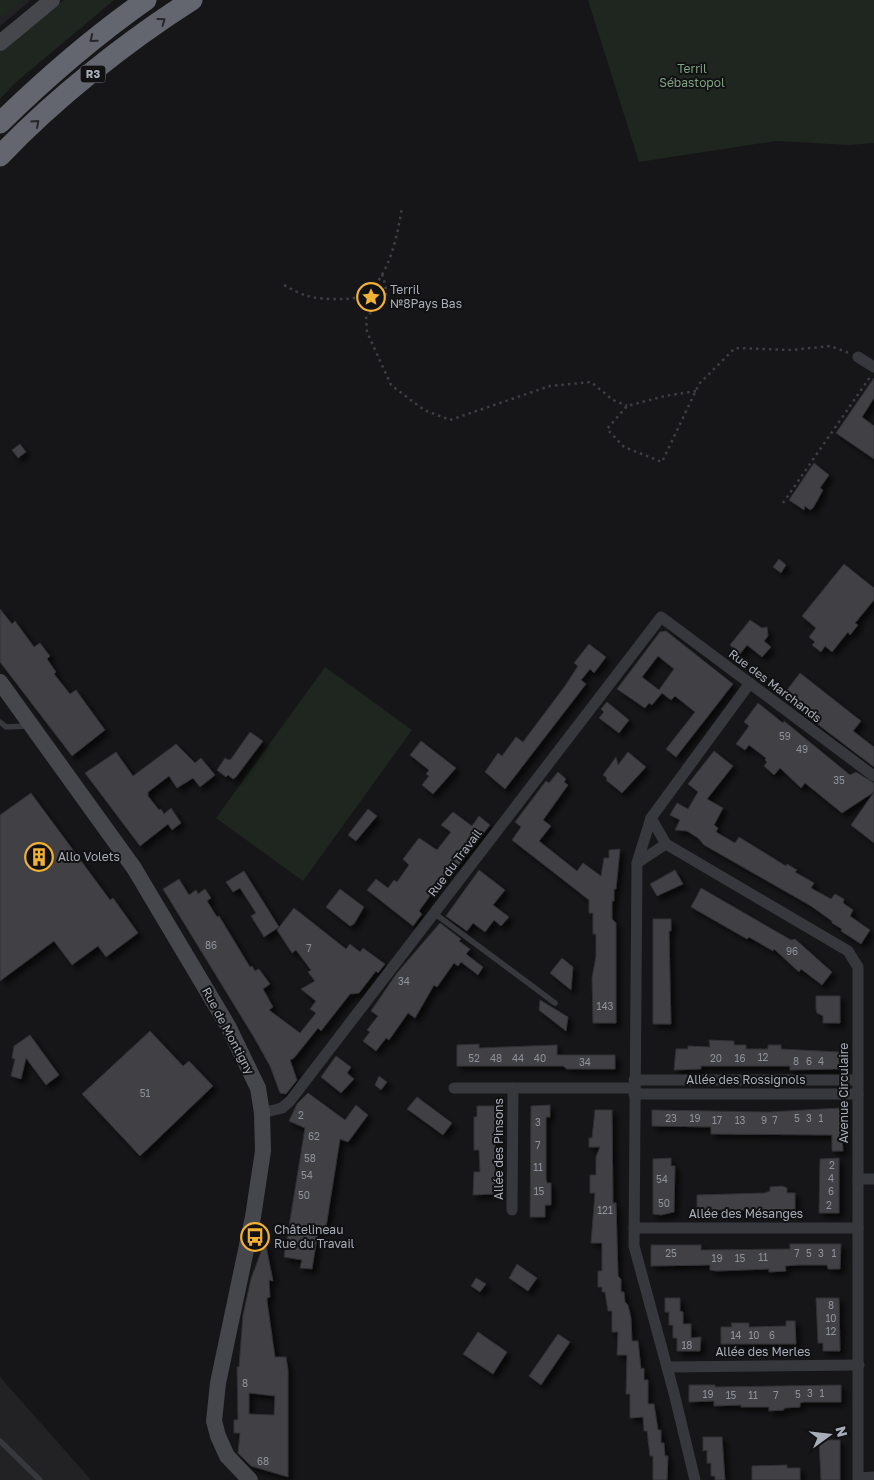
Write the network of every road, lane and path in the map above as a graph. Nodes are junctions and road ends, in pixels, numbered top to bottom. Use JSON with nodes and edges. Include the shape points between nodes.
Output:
{"nodes":[{"id":1,"x":33,"y":0,"type":"edge"},
{"id":2,"x":52,"y":0,"type":"edge"},
{"id":3,"x":146,"y":0,"type":"edge"},
{"id":4,"x":192,"y":0,"type":"edge"},
{"id":5,"x":0,"y":28,"type":"edge"},
{"id":6,"x":0,"y":42,"type":"edge"},
{"id":7,"x":0,"y":123,"type":"edge"},
{"id":8,"x":0,"y":156,"type":"edge"},
{"id":9,"x":402,"y":207,"type":"dead end"},
{"id":10,"x":382,"y":274,"type":"junction"},
{"id":11,"x":284,"y":285,"type":"dead end"},
{"id":12,"x":858,"y":357,"type":"joint"},
{"id":13,"x":874,"y":367,"type":"edge"},
{"id":14,"x":874,"y":372,"type":"edge"},
{"id":15,"x":696,"y":391,"type":"junction"},
{"id":16,"x":627,"y":406,"type":"junction"},
{"id":17,"x":783,"y":503,"type":"dead end"},
{"id":18,"x":661,"y":617,"type":"joint"},
{"id":19,"x":0,"y":682,"type":"edge"},
{"id":20,"x":750,"y":683,"type":"junction"},
{"id":21,"x":0,"y":722,"type":"edge"},
{"id":22,"x":34,"y":726,"type":"junction"},
{"id":23,"x":874,"y":776,"type":"edge"},
{"id":24,"x":651,"y":818,"type":"junction"},
{"id":25,"x":666,"y":844,"type":"junction"},
{"id":26,"x":637,"y":863,"type":"junction"},
{"id":27,"x":434,"y":913,"type":"junction"},
{"id":28,"x":555,"y":1003,"type":"dead end"},
{"id":29,"x":858,"y":1080,"type":"junction"},
{"id":30,"x":634,"y":1087,"type":"junction"},
{"id":31,"x":454,"y":1088,"type":"dead end"},
{"id":32,"x":513,"y":1088,"type":"junction"},
{"id":33,"x":858,"y":1094,"type":"junction"},
{"id":34,"x":262,"y":1113,"type":"junction"},
{"id":35,"x":858,"y":1179,"type":"junction"},
{"id":36,"x":874,"y":1179,"type":"edge"},
{"id":37,"x":512,"y":1210,"type":"dead end"},
{"id":38,"x":634,"y":1228,"type":"junction"},
{"id":39,"x":858,"y":1228,"type":"junction"},
{"id":40,"x":859,"y":1365,"type":"junction"},
{"id":41,"x":667,"y":1367,"type":"junction"},
{"id":42,"x":0,"y":1441,"type":"edge"},
{"id":43,"x":874,"y":1477,"type":"edge"},
{"id":44,"x":858,"y":1479,"type":"edge"},
{"id":45,"x":40,"y":1480,"type":"edge"},
{"id":46,"x":250,"y":1480,"type":"edge"},
{"id":47,"x":695,"y":1480,"type":"edge"}],
"edges":[{"from":1,"to":5,"type":"main road"},
{"from":2,"to":6,"type":"main road"},
{"from":3,"to":7,"type":"highway","number":"R3","one_way":true,"via":[[53,72]]},
{"from":8,"to":4,"type":"highway","number":"R3","one_way":true,"via":[[106,62]]},
{"from":9,"to":10,"type":"path","via":[[397,238]]},
{"from":10,"to":11,"type":"path","via":[[366,294],[348,300],[306,298]]},
{"from":10,"to":16,"type":"path","via":[[388,291],[383,305],[366,316],[367,332],[392,385],[424,410],[450,420],[550,386],[591,382],[613,400]]},
{"from":12,"to":13,"type":"street"},
{"from":12,"to":15,"type":"path","via":[[830,346],[792,350],[735,348]]},
{"from":14,"to":17,"type":"path"},
{"from":15,"to":16,"type":"path"},
{"from":15,"to":16,"type":"path","via":[[662,462],[624,447],[607,429]]},
{"from":18,"to":20,"type":"street","name":"Rue des Marchands"},
{"from":18,"to":27,"type":"street","name":"Rue du Travail"},
{"from":19,"to":22,"type":"main road","name":"Rue de Montigny"},
{"from":20,"to":23,"type":"street","name":"Rue des Marchands"},
{"from":20,"to":24,"type":"street"},
{"from":21,"to":22,"type":"lane","via":[[6,727]]},
{"from":22,"to":34,"type":"main road","name":"Rue de Montigny","via":[[149,892],[245,1058],[258,1088]]},
{"from":24,"to":25,"type":"street","name":"Avenue Circulaire"},
{"from":24,"to":26,"type":"street"},
{"from":25,"to":26,"type":"street"},
{"from":25,"to":29,"type":"street","name":"Avenue Circulaire","via":[[848,951],[858,967]]},
{"from":26,"to":30,"type":"street"},
{"from":27,"to":28,"type":"lane"},
{"from":27,"to":34,"type":"street","name":"Rue du Travail","via":[[290,1101],[282,1108]]},
{"from":29,"to":30,"type":"street","name":"Allée des Rossignols"},
{"from":29,"to":33,"type":"street","name":"Avenue Circulaire"},
{"from":30,"to":32,"type":"street","name":"Allée des Rossignols"},
{"from":30,"to":33,"type":"street","name":"Allée des Rossignols"},
{"from":30,"to":38,"type":"street"},
{"from":31,"to":32,"type":"street","name":"Allée des Rossignols"},
{"from":32,"to":37,"type":"street","name":"Allée des Pinsons"},
{"from":33,"to":35,"type":"street","name":"Avenue Circulaire"},
{"from":34,"to":46,"type":"main road","name":"Rue de Montigny","via":[[263,1151],[253,1217],[215,1400],[214,1420],[227,1456]]},
{"from":35,"to":36,"type":"street"},
{"from":35,"to":39,"type":"street","name":"Avenue Circulaire"},
{"from":38,"to":39,"type":"street","name":"Allée des Mésanges"},
{"from":38,"to":41,"type":"street","via":[[634,1246]]},
{"from":39,"to":40,"type":"street","name":"Avenue Circulaire"},
{"from":40,"to":41,"type":"street","name":"Allée des Merles"},
{"from":40,"to":44,"type":"street","name":"Avenue Circulaire"},
{"from":41,"to":47,"type":"street"},
{"from":42,"to":45,"type":"lane"},
{"from":43,"to":44,"type":"street"}]}
